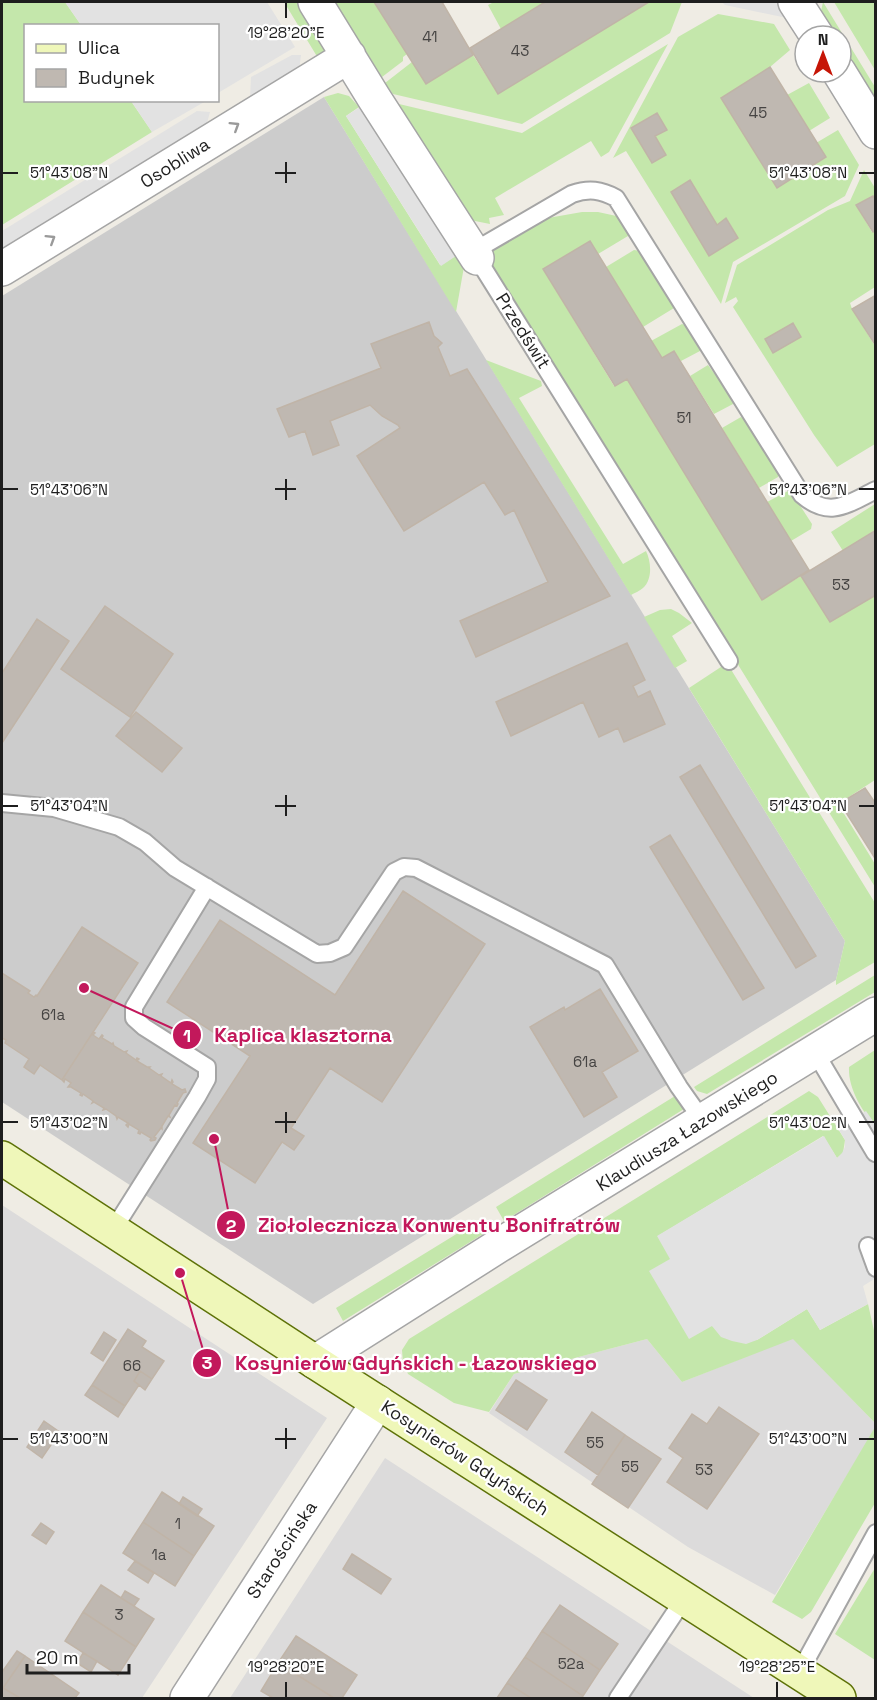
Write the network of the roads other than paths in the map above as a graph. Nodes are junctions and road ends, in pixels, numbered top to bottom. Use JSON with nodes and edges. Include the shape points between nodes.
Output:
{"nodes":[{"id":1,"x":315,"y":2,"type":"edge"},
{"id":2,"x":795,"y":2,"type":"edge"},
{"id":3,"x":809,"y":24,"type":"edge"},
{"id":4,"x":349,"y":56,"type":"junction"},
{"id":5,"x":846,"y":84,"type":"edge"},
{"id":6,"x":876,"y":132,"type":"edge"},
{"id":7,"x":476,"y":255,"type":"junction"},
{"id":8,"x":2,"y":269,"type":"edge"},
{"id":9,"x":876,"y":490,"type":"edge"},
{"id":10,"x":729,"y":661,"type":"dead end"},
{"id":11,"x":2,"y":803,"type":"edge"},
{"id":12,"x":207,"y":887,"type":"junction"},
{"id":13,"x":876,"y":1014,"type":"edge"},
{"id":14,"x":815,"y":1052,"type":"junction"},
{"id":15,"x":703,"y":1121,"type":"junction"},
{"id":16,"x":875,"y":1153,"type":"edge"},
{"id":17,"x":2,"y":1158,"type":"edge"},
{"id":18,"x":113,"y":1230,"type":"junction"},
{"id":19,"x":868,"y":1246,"type":"dead end"},
{"id":20,"x":876,"y":1268,"type":"edge"},
{"id":21,"x":315,"y":1362,"type":"junction"},
{"id":22,"x":378,"y":1402,"type":"junction"},
{"id":23,"x":876,"y":1533,"type":"edge"},
{"id":24,"x":684,"y":1599,"type":"junction"},
{"id":25,"x":799,"y":1673,"type":"junction"},
{"id":26,"x":186,"y":1698,"type":"edge"},
{"id":27,"x":618,"y":1698,"type":"edge"},
{"id":28,"x":839,"y":1698,"type":"edge"}],
"edges":[{"from":1,"to":4,"type":"street","name":"Przedświt"},
{"from":2,"to":3,"type":"street"},
{"from":4,"to":7,"type":"street","name":"Przedświt"},
{"from":8,"to":4,"type":"street","name":"Osobliwa","one_way":true},
{"from":5,"to":6,"type":"street"},
{"from":7,"to":9,"type":"lane","via":[[584,190],[616,198],[802,495],[812,504],[839,508]]},
{"from":7,"to":10,"type":"lane","name":"Przedświt"},
{"from":11,"to":12,"type":"lane","via":[[54,808],[119,827]]},
{"from":12,"to":15,"type":"lane","via":[[317,954],[330,953],[344,947],[394,872],[404,867],[416,868],[605,965]]},
{"from":12,"to":18,"type":"lane","via":[[134,1007],[134,1018],[207,1067],[207,1079]]},
{"from":13,"to":14,"type":"street","name":"Klaudiusza Łazowskiego"},
{"from":14,"to":15,"type":"street","name":"Klaudiusza Łazowskiego"},
{"from":14,"to":16,"type":"lane"},
{"from":15,"to":21,"type":"street","name":"Klaudiusza Łazowskiego"},
{"from":17,"to":18,"type":"street","name":"Kosynierów Gdyńskich"},
{"from":18,"to":21,"type":"street","name":"Kosynierów Gdyńskich"},
{"from":19,"to":20,"type":"lane"},
{"from":21,"to":22,"type":"street","name":"Kosynierów Gdyńskich"},
{"from":22,"to":24,"type":"street","name":"Kosynierów Gdyńskich"},
{"from":22,"to":26,"type":"street","name":"Starościńska"},
{"from":23,"to":25,"type":"lane"},
{"from":24,"to":25,"type":"street","name":"Kosynierów Gdyńskich"},
{"from":24,"to":27,"type":"lane"},
{"from":25,"to":28,"type":"street","name":"Kosynierów Gdyńskich"}]}
